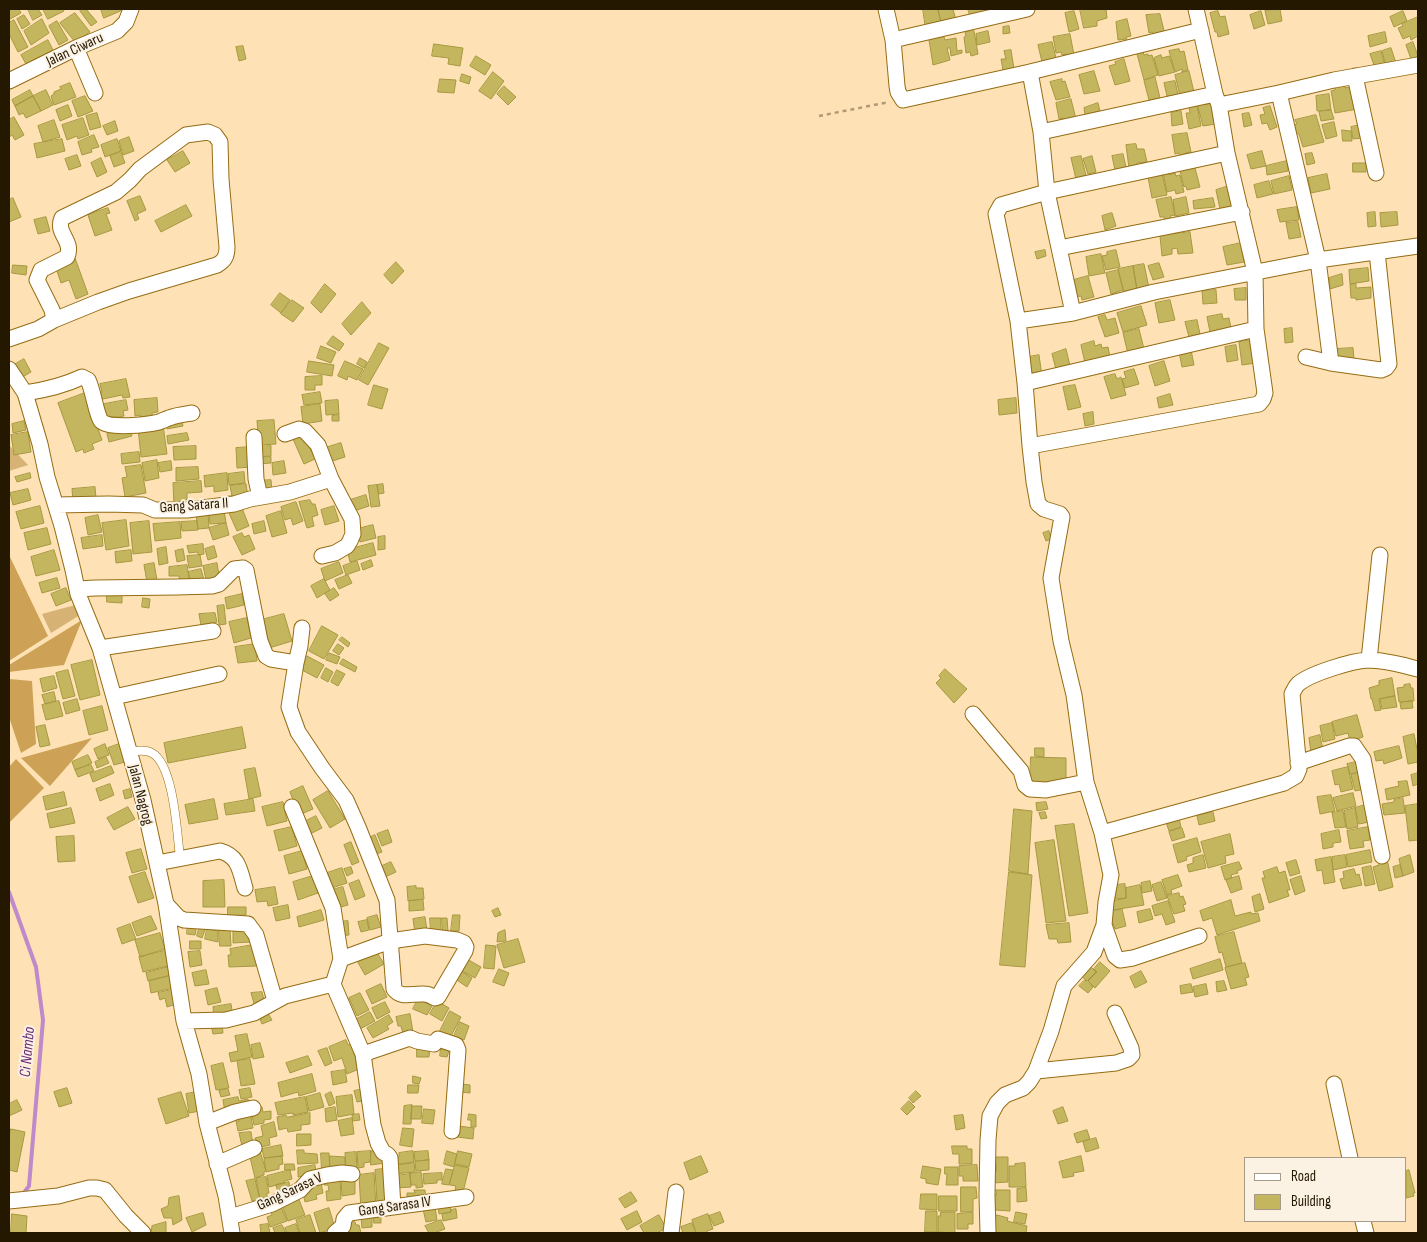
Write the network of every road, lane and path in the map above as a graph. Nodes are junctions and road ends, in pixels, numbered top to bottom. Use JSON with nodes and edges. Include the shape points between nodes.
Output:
{"nodes":[{"id":1,"x":131,"y":9,"type":"edge"},
{"id":2,"x":886,"y":9,"type":"edge"},
{"id":3,"x":1027,"y":9,"type":"edge"},
{"id":4,"x":1196,"y":9,"type":"edge"},
{"id":5,"x":1202,"y":30,"type":"junction"},
{"id":6,"x":893,"y":40,"type":"junction"},
{"id":7,"x":76,"y":48,"type":"junction"},
{"id":8,"x":1418,"y":65,"type":"edge"},
{"id":9,"x":1030,"y":72,"type":"junction"},
{"id":10,"x":1355,"y":76,"type":"junction"},
{"id":11,"x":9,"y":81,"type":"edge"},
{"id":12,"x":95,"y":93,"type":"dead end"},
{"id":13,"x":1279,"y":93,"type":"junction"},
{"id":14,"x":903,"y":100,"type":"junction"},
{"id":15,"x":1217,"y":100,"type":"junction"},
{"id":16,"x":819,"y":116,"type":"dead end"},
{"id":17,"x":1041,"y":132,"type":"junction"},
{"id":18,"x":1227,"y":153,"type":"junction"},
{"id":19,"x":1376,"y":172,"type":"dead end"},
{"id":20,"x":1047,"y":192,"type":"junction"},
{"id":21,"x":1242,"y":212,"type":"junction"},
{"id":22,"x":1418,"y":246,"type":"edge"},
{"id":23,"x":1059,"y":248,"type":"junction"},
{"id":24,"x":1377,"y":252,"type":"junction"},
{"id":25,"x":1318,"y":260,"type":"junction"},
{"id":26,"x":1255,"y":272,"type":"junction"},
{"id":27,"x":1073,"y":313,"type":"junction"},
{"id":28,"x":54,"y":320,"type":"junction"},
{"id":29,"x":1018,"y":321,"type":"junction"},
{"id":30,"x":1256,"y":329,"type":"junction"},
{"id":31,"x":9,"y":340,"type":"edge"},
{"id":32,"x":1306,"y":357,"type":"dead end"},
{"id":33,"x":1331,"y":363,"type":"junction"},
{"id":34,"x":9,"y":369,"type":"edge"},
{"id":35,"x":1025,"y":383,"type":"junction"},
{"id":36,"x":25,"y":392,"type":"junction"},
{"id":37,"x":192,"y":413,"type":"dead end"},
{"id":38,"x":285,"y":434,"type":"dead end"},
{"id":39,"x":254,"y":437,"type":"dead end"},
{"id":40,"x":1030,"y":446,"type":"junction"},
{"id":41,"x":330,"y":479,"type":"junction"},
{"id":42,"x":260,"y":497,"type":"junction"},
{"id":43,"x":56,"y":505,"type":"junction"},
{"id":44,"x":1380,"y":555,"type":"dead end"},
{"id":45,"x":322,"y":556,"type":"dead end"},
{"id":46,"x":77,"y":590,"type":"junction"},
{"id":47,"x":302,"y":628,"type":"dead end"},
{"id":48,"x":213,"y":631,"type":"dead end"},
{"id":49,"x":100,"y":648,"type":"junction"},
{"id":50,"x":1369,"y":660,"type":"junction"},
{"id":51,"x":296,"y":663,"type":"junction"},
{"id":52,"x":1418,"y":670,"type":"edge"},
{"id":53,"x":219,"y":674,"type":"dead end"},
{"id":54,"x":114,"y":697,"type":"junction"},
{"id":55,"x":973,"y":714,"type":"dead end"},
{"id":56,"x":129,"y":752,"type":"junction"},
{"id":57,"x":1298,"y":763,"type":"junction"},
{"id":58,"x":1086,"y":782,"type":"junction"},
{"id":59,"x":292,"y":807,"type":"dead end"},
{"id":60,"x":1102,"y":833,"type":"junction"},
{"id":61,"x":1382,"y":856,"type":"dead end"},
{"id":62,"x":180,"y":858,"type":"junction"},
{"id":63,"x":157,"y":863,"type":"junction"},
{"id":64,"x":245,"y":888,"type":"dead end"},
{"id":65,"x":166,"y":904,"type":"junction"},
{"id":66,"x":1104,"y":925,"type":"junction"},
{"id":67,"x":1200,"y":936,"type":"dead end"},
{"id":68,"x":390,"y":941,"type":"junction"},
{"id":69,"x":341,"y":959,"type":"junction"},
{"id":70,"x":333,"y":984,"type":"junction"},
{"id":71,"x":275,"y":1001,"type":"junction"},
{"id":72,"x":1115,"y":1013,"type":"dead end"},
{"id":73,"x":184,"y":1021,"type":"junction"},
{"id":74,"x":364,"y":1054,"type":"junction"},
{"id":75,"x":1036,"y":1071,"type":"junction"},
{"id":76,"x":1334,"y":1084,"type":"dead end"},
{"id":77,"x":253,"y":1108,"type":"dead end"},
{"id":78,"x":207,"y":1122,"type":"junction"},
{"id":79,"x":452,"y":1131,"type":"dead end"},
{"id":80,"x":254,"y":1148,"type":"dead end"},
{"id":81,"x":1350,"y":1157,"type":"edge"},
{"id":82,"x":217,"y":1164,"type":"junction"},
{"id":83,"x":352,"y":1174,"type":"dead end"},
{"id":84,"x":676,"y":1192,"type":"dead end"},
{"id":85,"x":466,"y":1197,"type":"dead end"},
{"id":86,"x":16,"y":1200,"type":"edge"},
{"id":87,"x":393,"y":1207,"type":"junction"},
{"id":88,"x":230,"y":1229,"type":"edge"},
{"id":89,"x":142,"y":1233,"type":"edge"},
{"id":90,"x":335,"y":1233,"type":"edge"},
{"id":91,"x":671,"y":1233,"type":"edge"},
{"id":92,"x":988,"y":1233,"type":"edge"}],
"edges":[{"from":1,"to":7,"type":"street","name":"Jalan Ciwaru","via":[[126,22],[117,30]]},
{"from":2,"to":6,"type":"street"},
{"from":3,"to":6,"type":"street"},
{"from":4,"to":5,"type":"street"},
{"from":5,"to":9,"type":"street"},
{"from":5,"to":15,"type":"street"},
{"from":6,"to":14,"type":"street","via":[[898,92]]},
{"from":7,"to":11,"type":"street","name":"Jalan Ciwaru"},
{"from":7,"to":12,"type":"street"},
{"from":8,"to":10,"type":"street"},
{"from":9,"to":14,"type":"street"},
{"from":9,"to":17,"type":"street"},
{"from":10,"to":13,"type":"street"},
{"from":10,"to":19,"type":"street"},
{"from":13,"to":15,"type":"street"},
{"from":13,"to":25,"type":"street"},
{"from":14,"to":16,"type":"path"},
{"from":15,"to":17,"type":"street"},
{"from":15,"to":18,"type":"street"},
{"from":17,"to":20,"type":"street"},
{"from":18,"to":20,"type":"street"},
{"from":18,"to":21,"type":"street"},
{"from":20,"to":23,"type":"street"},
{"from":20,"to":29,"type":"street","via":[[1001,205],[996,214]]},
{"from":21,"to":23,"type":"street"},
{"from":21,"to":26,"type":"street"},
{"from":22,"to":24,"type":"street"},
{"from":23,"to":27,"type":"street"},
{"from":24,"to":25,"type":"street"},
{"from":24,"to":33,"type":"street","via":[[1389,364],[1381,370]]},
{"from":25,"to":26,"type":"street"},
{"from":25,"to":33,"type":"street"},
{"from":26,"to":27,"type":"street","via":[[1154,292]]},
{"from":26,"to":30,"type":"street"},
{"from":27,"to":29,"type":"street"},
{"from":28,"to":28,"type":"street","via":[[37,280],[41,270],[67,257],[70,250],[59,228],[62,218],[116,192],[140,169],[186,135],[208,132],[215,135],[220,142],[227,247],[223,261],[129,291]]},
{"from":28,"to":31,"type":"street"},
{"from":29,"to":35,"type":"street"},
{"from":30,"to":35,"type":"street"},
{"from":30,"to":40,"type":"street","via":[[1265,393],[1259,404]]},
{"from":32,"to":33,"type":"street"},
{"from":34,"to":36,"type":"street","name":"Jalan Nagrog"},
{"from":35,"to":40,"type":"street"},
{"from":36,"to":37,"type":"street","via":[[56,387],[82,377],[88,380],[99,418],[107,424],[158,423]]},
{"from":36,"to":43,"type":"street","name":"Jalan Nagrog"},
{"from":38,"to":41,"type":"street","via":[[300,429],[309,434],[318,445]]},
{"from":39,"to":42,"type":"street"},
{"from":40,"to":58,"type":"street","via":[[1038,504],[1062,517],[1051,578],[1074,696]]},
{"from":41,"to":42,"type":"street","name":"Gang Satara II","via":[[290,492]]},
{"from":41,"to":45,"type":"street","via":[[352,519],[353,534],[347,546]]},
{"from":42,"to":43,"type":"street","name":"Gang Satara II","via":[[187,510],[108,504]]},
{"from":43,"to":46,"type":"street","name":"Jalan Nagrog"},
{"from":44,"to":50,"type":"street"},
{"from":46,"to":49,"type":"street","name":"Jalan Nagrog"},
{"from":46,"to":51,"type":"street","via":[[212,586],[219,584],[234,569],[243,568],[266,656]]},
{"from":47,"to":51,"type":"street"},
{"from":48,"to":49,"type":"street"},
{"from":49,"to":54,"type":"street","name":"Jalan Nagrog"},
{"from":50,"to":52,"type":"street"},
{"from":50,"to":57,"type":"street","via":[[1323,672],[1300,682],[1294,689]]},
{"from":51,"to":68,"type":"street","via":[[289,707],[298,732],[346,800],[358,827],[387,900]]},
{"from":53,"to":54,"type":"street"},
{"from":54,"to":56,"type":"street","name":"Jalan Nagrog"},
{"from":55,"to":58,"type":"street","via":[[1021,771],[1025,785],[1030,789],[1046,790]]},
{"from":56,"to":62,"type":"lane","via":[[154,754],[168,776]]},
{"from":56,"to":63,"type":"street","name":"Jalan Nagrog"},
{"from":57,"to":60,"type":"street","via":[[1298,773],[1284,783]]},
{"from":57,"to":61,"type":"street","via":[[1354,746],[1363,759]]},
{"from":58,"to":60,"type":"street"},
{"from":59,"to":69,"type":"street","via":[[332,908]]},
{"from":60,"to":66,"type":"street","via":[[1111,873]]},
{"from":62,"to":63,"type":"street"},
{"from":62,"to":64,"type":"street","via":[[220,851],[228,853],[237,862]]},
{"from":63,"to":65,"type":"street","name":"Jalan Nagrog"},
{"from":65,"to":71,"type":"street","via":[[184,920],[248,924],[256,935]]},
{"from":65,"to":73,"type":"street","name":"Jalan Nagrog"},
{"from":66,"to":67,"type":"street","via":[[1115,956],[1120,960]]},
{"from":66,"to":75,"type":"street","via":[[1094,952],[1064,986]]},
{"from":68,"to":68,"type":"street","via":[[394,989],[401,995],[438,997],[466,951],[464,943],[457,940],[425,936]]},
{"from":68,"to":69,"type":"street"},
{"from":69,"to":70,"type":"street"},
{"from":70,"to":71,"type":"street"},
{"from":70,"to":74,"type":"street"},
{"from":71,"to":73,"type":"street","via":[[254,1013],[226,1020]]},
{"from":72,"to":75,"type":"street","via":[[1131,1048],[1132,1055],[1128,1060]]},
{"from":73,"to":78,"type":"street","name":"Jalan Nagrog","via":[[199,1074]]},
{"from":74,"to":79,"type":"street","via":[[410,1038],[434,1044],[438,1039],[456,1045]]},
{"from":74,"to":87,"type":"street","via":[[373,1125],[383,1152],[390,1158]]},
{"from":75,"to":92,"type":"street","via":[[1023,1088],[1004,1096],[990,1116]]},
{"from":76,"to":81,"type":"street"},
{"from":77,"to":78,"type":"street"},
{"from":78,"to":82,"type":"street","name":"Jalan Nagrog"},
{"from":80,"to":82,"type":"street"},
{"from":82,"to":88,"type":"street","name":"Jalan Nagrog","via":[[226,1196]]},
{"from":83,"to":88,"type":"street","name":"Gang Sarasa V","via":[[326,1175],[310,1180],[300,1190]]},
{"from":84,"to":91,"type":"street"},
{"from":85,"to":87,"type":"street","name":"Gang Sarasa IV"},
{"from":86,"to":89,"type":"street","via":[[58,1196],[89,1188],[105,1190]]},
{"from":87,"to":90,"type":"street","name":"Gang Sarasa IV","via":[[349,1213],[343,1226]]}]}
